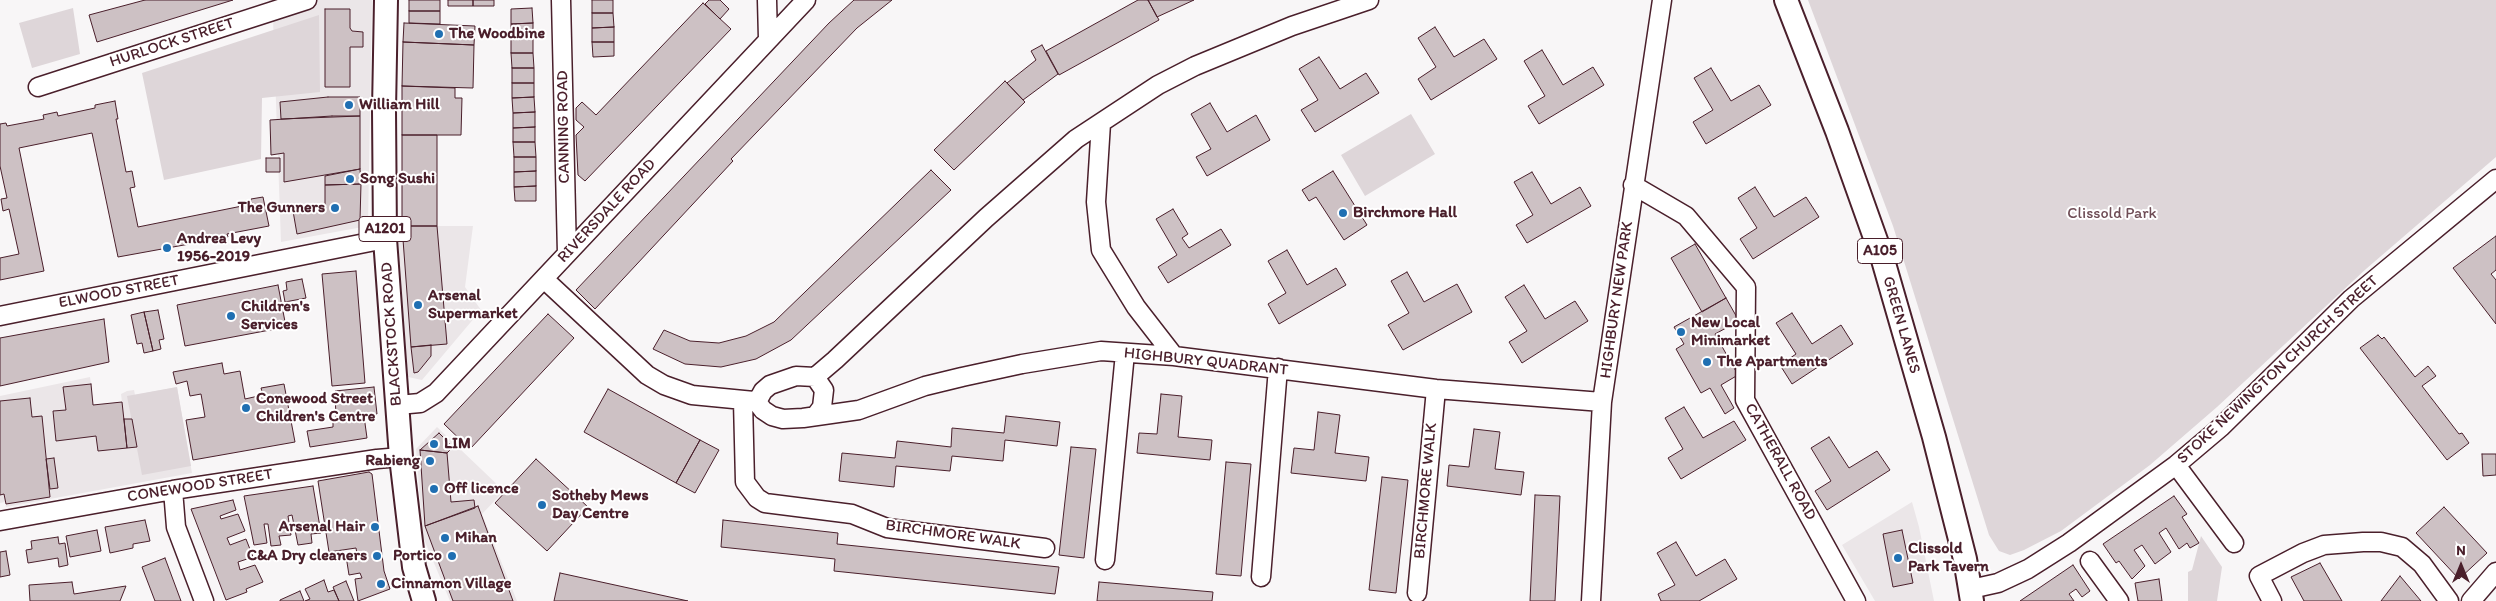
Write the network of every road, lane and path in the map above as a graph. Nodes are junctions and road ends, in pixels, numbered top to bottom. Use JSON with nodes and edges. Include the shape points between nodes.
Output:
{"nodes":[{"id":1,"x":307,"y":0,"type":"edge"},
{"id":2,"x":386,"y":0,"type":"edge"},
{"id":3,"x":562,"y":0,"type":"edge"},
{"id":4,"x":767,"y":0,"type":"edge"},
{"id":5,"x":806,"y":0,"type":"edge"},
{"id":6,"x":1369,"y":0,"type":"edge"},
{"id":7,"x":1662,"y":0,"type":"edge"},
{"id":8,"x":1786,"y":0,"type":"edge"},
{"id":9,"x":768,"y":40,"type":"junction"},
{"id":10,"x":38,"y":87,"type":"dead end"},
{"id":11,"x":1101,"y":123,"type":"junction"},
{"id":12,"x":2496,"y":178,"type":"edge"},
{"id":13,"x":1634,"y":185,"type":"junction"},
{"id":14,"x":385,"y":240,"type":"junction"},
{"id":15,"x":567,"y":254,"type":"junction"},
{"id":16,"x":544,"y":279,"type":"junction"},
{"id":17,"x":0,"y":316,"type":"edge"},
{"id":18,"x":1125,"y":353,"type":"junction"},
{"id":19,"x":1174,"y":356,"type":"junction"},
{"id":20,"x":1278,"y":368,"type":"junction"},
{"id":21,"x":815,"y":377,"type":"junction"},
{"id":22,"x":1436,"y":389,"type":"junction"},
{"id":23,"x":750,"y":401,"type":"junction"},
{"id":24,"x":1602,"y":402,"type":"junction"},
{"id":25,"x":398,"y":405,"type":"junction"},
{"id":26,"x":816,"y":415,"type":"junction"},
{"id":27,"x":401,"y":457,"type":"junction"},
{"id":28,"x":2176,"y":465,"type":"junction"},
{"id":29,"x":173,"y":490,"type":"junction"},
{"id":30,"x":0,"y":521,"type":"edge"},
{"id":31,"x":2234,"y":543,"type":"dead end"},
{"id":32,"x":1045,"y":548,"type":"dead end"},
{"id":33,"x":1105,"y":560,"type":"dead end"},
{"id":34,"x":2090,"y":561,"type":"dead end"},
{"id":35,"x":2496,"y":572,"type":"edge"},
{"id":36,"x":1261,"y":577,"type":"dead end"},
{"id":37,"x":1417,"y":594,"type":"dead end"},
{"id":38,"x":1972,"y":595,"type":"edge"},
{"id":39,"x":204,"y":601,"type":"edge"},
{"id":40,"x":423,"y":601,"type":"edge"},
{"id":41,"x":1591,"y":601,"type":"edge"},
{"id":42,"x":1856,"y":601,"type":"edge"},
{"id":43,"x":2119,"y":601,"type":"edge"},
{"id":44,"x":2272,"y":601,"type":"edge"},
{"id":45,"x":2449,"y":601,"type":"edge"},
{"id":46,"x":2471,"y":601,"type":"edge"}],
"edges":[{"from":1,"to":10,"type":"street","name":"HURLOCK STREET"},
{"from":2,"to":14,"type":"main road","name":"BLACKSTOCK ROAD","number":"A1201"},
{"from":3,"to":15,"type":"street","name":"CANNING ROAD"},
{"from":4,"to":9,"type":"street"},
{"from":5,"to":9,"type":"street","name":"RIVERSDALE ROAD"},
{"from":6,"to":11,"type":"street","via":[[1292,26],[1195,66],[1158,85]]},
{"from":7,"to":13,"type":"street","name":"HIGHBURY NEW PARK"},
{"from":8,"to":38,"type":"main road","name":"GREEN LANES","number":"A105","via":[[1883,260],[1934,437]]},
{"from":9,"to":15,"type":"street","name":"RIVERSDALE ROAD"},
{"from":11,"to":19,"type":"street","via":[[1096,202],[1101,250],[1117,280]]},
{"from":11,"to":21,"type":"street","via":[[1051,160]]},
{"from":12,"to":28,"type":"street","name":"STOKE NEWINGTON CHURCH STREET","via":[[2351,299],[2221,427]]},
{"from":13,"to":24,"type":"street","name":"HIGHBURY NEW PARK"},
{"from":13,"to":42,"type":"street","name":"CATHERALL ROAD","via":[[1686,216],[1746,287],[1745,400]]},
{"from":14,"to":17,"type":"street","name":"ELWOOD STREET"},
{"from":14,"to":25,"type":"main road","name":"BLACKSTOCK ROAD","number":"A1201"},
{"from":15,"to":16,"type":"street","name":"RIVERSDALE ROAD"},
{"from":16,"to":23,"type":"street","name":"HIGHBURY QUADRANT","via":[[658,382],[692,395]]},
{"from":16,"to":25,"type":"street","name":"RIVERSDALE ROAD","via":[[436,393],[420,402]]},
{"from":18,"to":19,"type":"street","name":"HIGHBURY QUADRANT"},
{"from":18,"to":26,"type":"street","name":"HIGHBURY QUADRANT","via":[[1101,351],[1022,364],[925,386],[858,410]]},
{"from":18,"to":33,"type":"street"},
{"from":19,"to":20,"type":"street","name":"HIGHBURY QUADRANT"},
{"from":20,"to":22,"type":"street","name":"HIGHBURY QUADRANT"},
{"from":20,"to":36,"type":"street"},
{"from":21,"to":23,"type":"street","via":[[796,376],[770,385]]},
{"from":21,"to":26,"type":"street","via":[[824,390],[822,407]]},
{"from":22,"to":24,"type":"street","name":"HIGHBURY QUADRANT"},
{"from":22,"to":37,"type":"street","name":"BIRCHMORE WALK"},
{"from":23,"to":26,"type":"street","name":"HIGHBURY QUADRANT","via":[[783,419]]},
{"from":23,"to":32,"type":"street","name":"BIRCHMORE WALK","via":[[746,482],[757,498],[765,503],[852,514],[887,528]]},
{"from":24,"to":41,"type":"street","name":"HIGHBURY NEW PARK"},
{"from":25,"to":27,"type":"main road","name":"BLACKSTOCK ROAD","number":"A1201"},
{"from":27,"to":29,"type":"street","name":"CONEWOOD STREET"},
{"from":27,"to":40,"type":"main road","number":"A1201","via":[[414,567]]},
{"from":28,"to":31,"type":"street"},
{"from":28,"to":38,"type":"street","name":"STOKE NEWINGTON CHURCH STREET","via":[[2069,543],[2028,569]]},
{"from":29,"to":30,"type":"street","name":"CONEWOOD STREET"},
{"from":29,"to":39,"type":"street","via":[[176,528]]},
{"from":34,"to":43,"type":"street"},
{"from":35,"to":46,"type":"street"},
{"from":44,"to":45,"type":"street","via":[[2259,576],[2303,553],[2342,542],[2381,542],[2402,547],[2413,554]]}]}
